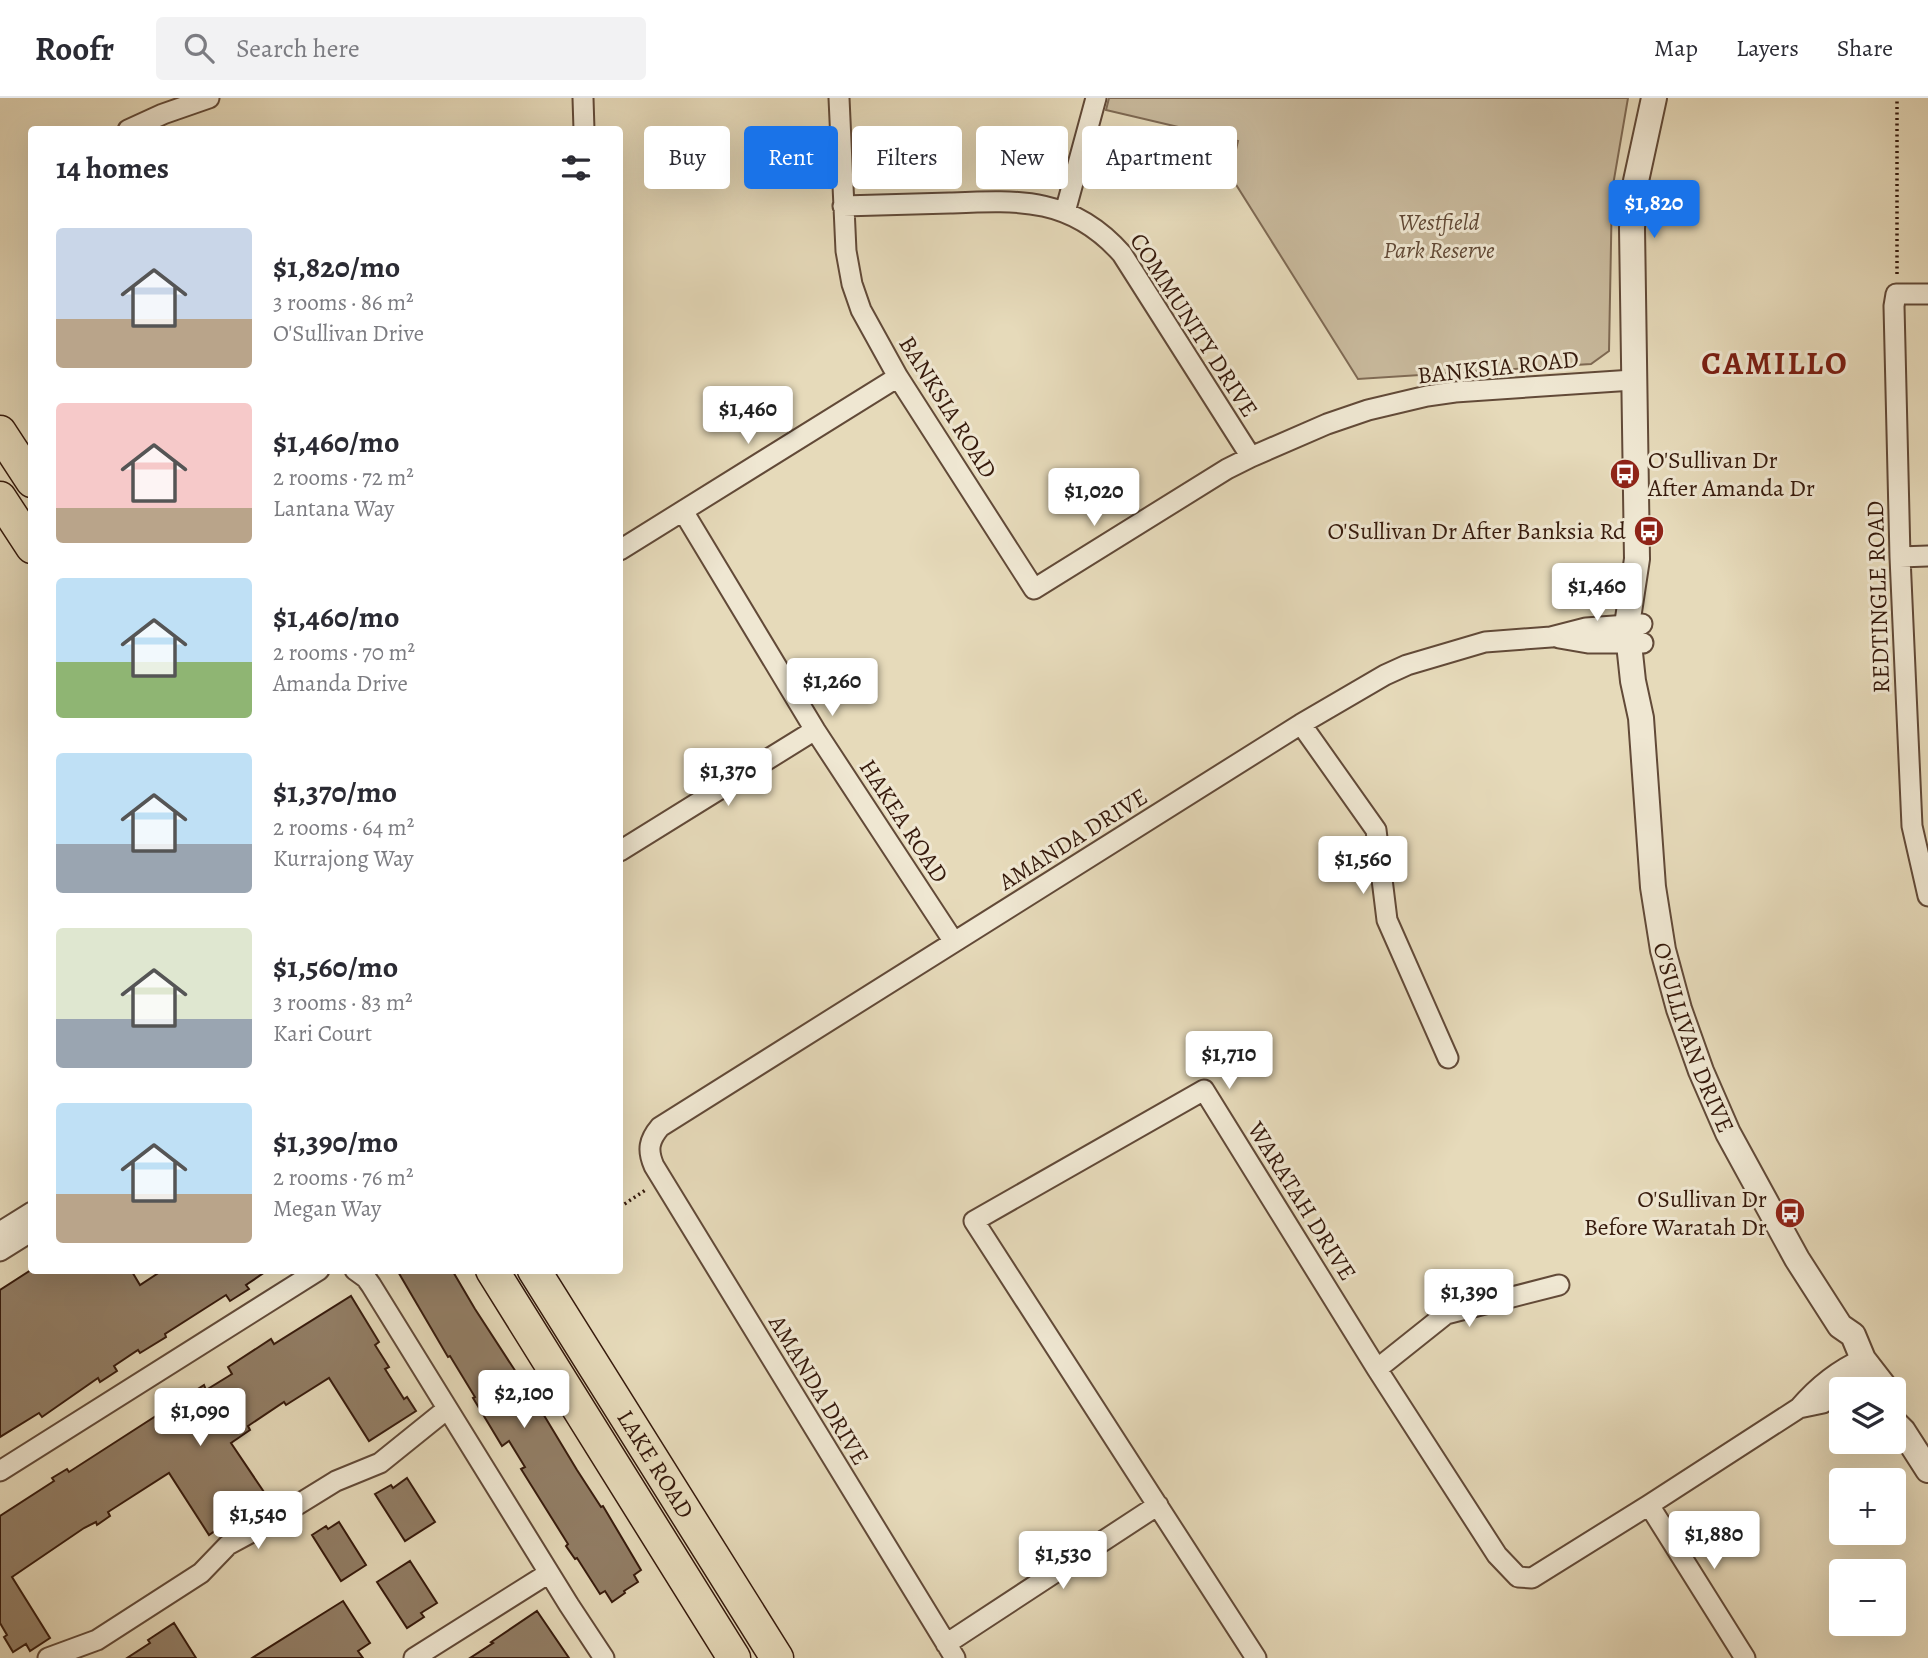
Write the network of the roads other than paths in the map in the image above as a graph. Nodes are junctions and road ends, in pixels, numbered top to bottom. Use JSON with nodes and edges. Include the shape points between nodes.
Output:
{"nodes":[{"id":1,"x":209,"y":98,"type":"edge"},
{"id":2,"x":583,"y":98,"type":"edge"},
{"id":3,"x":839,"y":98,"type":"edge"},
{"id":4,"x":1096,"y":98,"type":"edge"},
{"id":5,"x":1654,"y":98,"type":"edge"},
{"id":6,"x":137,"y":126,"type":"edge"},
{"id":7,"x":584,"y":126,"type":"edge"},
{"id":8,"x":842,"y":206,"type":"junction"},
{"id":9,"x":1065,"y":212,"type":"junction"},
{"id":10,"x":1928,"y":294,"type":"edge"},
{"id":11,"x":898,"y":377,"type":"junction"},
{"id":12,"x":1633,"y":380,"type":"junction"},
{"id":13,"x":0,"y":432,"type":"edge"},
{"id":14,"x":1251,"y":457,"type":"junction"},
{"id":15,"x":28,"y":475,"type":"edge"},
{"id":16,"x":0,"y":498,"type":"edge"},
{"id":17,"x":683,"y":511,"type":"junction"},
{"id":18,"x":28,"y":541,"type":"edge"},
{"id":19,"x":623,"y":548,"type":"edge"},
{"id":20,"x":1900,"y":556,"type":"junction"},
{"id":21,"x":1928,"y":556,"type":"edge"},
{"id":22,"x":1635,"y":634,"type":"junction"},
{"id":23,"x":1301,"y":724,"type":"junction"},
{"id":24,"x":815,"y":730,"type":"junction"},
{"id":25,"x":1920,"y":825,"type":"edge"},
{"id":26,"x":623,"y":849,"type":"edge"},
{"id":27,"x":1928,"y":896,"type":"edge"},
{"id":28,"x":954,"y":942,"type":"junction"},
{"id":29,"x":1448,"y":1058,"type":"dead end"},
{"id":30,"x":28,"y":1214,"type":"edge"},
{"id":31,"x":0,"y":1232,"type":"edge"},
{"id":32,"x":28,"y":1234,"type":"edge"},
{"id":33,"x":0,"y":1251,"type":"edge"},
{"id":34,"x":313,"y":1274,"type":"edge"},
{"id":35,"x":360,"y":1274,"type":"edge"},
{"id":36,"x":494,"y":1274,"type":"edge"},
{"id":37,"x":537,"y":1274,"type":"edge"},
{"id":38,"x":1559,"y":1285,"type":"dead end"},
{"id":39,"x":1377,"y":1369,"type":"junction"},
{"id":40,"x":1860,"y":1377,"type":"edge"},
{"id":41,"x":1829,"y":1387,"type":"edge"},
{"id":42,"x":1829,"y":1399,"type":"edge"},
{"id":43,"x":1799,"y":1408,"type":"junction"},
{"id":44,"x":447,"y":1409,"type":"junction"},
{"id":45,"x":1906,"y":1438,"type":"edge"},
{"id":46,"x":1928,"y":1470,"type":"edge"},
{"id":47,"x":0,"y":1471,"type":"edge"},
{"id":48,"x":1649,"y":1505,"type":"junction"},
{"id":49,"x":1158,"y":1506,"type":"junction"},
{"id":50,"x":549,"y":1573,"type":"junction"},
{"id":51,"x":951,"y":1651,"type":"edge"},
{"id":52,"x":48,"y":1658,"type":"edge"},
{"id":53,"x":414,"y":1658,"type":"edge"},
{"id":54,"x":604,"y":1658,"type":"edge"},
{"id":55,"x":734,"y":1658,"type":"edge"},
{"id":56,"x":777,"y":1658,"type":"edge"},
{"id":57,"x":1256,"y":1658,"type":"edge"},
{"id":58,"x":1745,"y":1658,"type":"edge"}],
"edges":[{"from":1,"to":6,"type":"street"},
{"from":2,"to":7,"type":"street"},
{"from":3,"to":8,"type":"street","name":"BANKSIA ROAD"},
{"from":4,"to":9,"type":"street"},
{"from":5,"to":12,"type":"street","name":"O'SULLIVAN DRIVE","via":[[1633,210]]},
{"from":8,"to":9,"type":"street","name":"COMMUNITY DRIVE","via":[[1008,201]]},
{"from":8,"to":11,"type":"street","name":"BANKSIA ROAD","via":[[852,284]]},
{"from":9,"to":14,"type":"street","name":"COMMUNITY DRIVE","via":[[1094,227],[1122,254]]},
{"from":10,"to":20,"type":"street","name":"REDTINGLE ROAD","via":[[1896,294],[1894,306]]},
{"from":11,"to":14,"type":"street","name":"BANKSIA ROAD","via":[[1034,589]]},
{"from":11,"to":17,"type":"street"},
{"from":12,"to":14,"type":"street","name":"BANKSIA ROAD","via":[[1427,396],[1358,413]]},
{"from":12,"to":22,"type":"street","name":"O'SULLIVAN DRIVE","via":[[1637,559],[1645,585]]},
{"from":13,"to":15,"type":"main road"},
{"from":16,"to":18,"type":"main road"},
{"from":17,"to":19,"type":"street"},
{"from":17,"to":24,"type":"street","name":"HAKEA ROAD"},
{"from":20,"to":21,"type":"street"},
{"from":20,"to":25,"type":"street","name":"REDTINGLE ROAD"},
{"from":22,"to":23,"type":"street","name":"AMANDA DRIVE","via":[[1588,643],[1551,637],[1485,642],[1407,665]]},
{"from":22,"to":40,"type":"street","name":"O'SULLIVAN DRIVE","via":[[1649,682],[1641,718],[1653,887],[1679,1009],[1728,1133],[1797,1259],[1840,1326],[1853,1335]]},
{"from":23,"to":28,"type":"street","name":"AMANDA DRIVE"},
{"from":23,"to":29,"type":"street","via":[[1376,830],[1387,920]]},
{"from":24,"to":26,"type":"street"},
{"from":24,"to":28,"type":"street","name":"HAKEA ROAD"},
{"from":25,"to":27,"type":"street","name":"REDTINGLE ROAD"},
{"from":28,"to":51,"type":"street","name":"AMANDA DRIVE","via":[[641,1142]]},
{"from":30,"to":31,"type":"street"},
{"from":32,"to":33,"type":"street"},
{"from":34,"to":47,"type":"street"},
{"from":35,"to":44,"type":"street"},
{"from":36,"to":55,"type":"main road","name":"LAKE ROAD"},
{"from":37,"to":56,"type":"main road","name":"LAKE ROAD"},
{"from":38,"to":39,"type":"street","via":[[1446,1314]]},
{"from":39,"to":48,"type":"street","name":"WARATAH DRIVE","via":[[1497,1555],[1518,1577],[1532,1578]]},
{"from":39,"to":49,"type":"street","name":"WARATAH DRIVE","via":[[1204,1090],[974,1221]]},
{"from":41,"to":43,"type":"street","name":"WARATAH DRIVE","via":[[1813,1391]]},
{"from":42,"to":43,"type":"street","name":"WARATAH DRIVE"},
{"from":43,"to":48,"type":"street","name":"WARATAH DRIVE"},
{"from":44,"to":50,"type":"street"},
{"from":44,"to":52,"type":"street","via":[[380,1463],[336,1481],[235,1540],[201,1573],[97,1640]]},
{"from":45,"to":46,"type":"street"},
{"from":48,"to":58,"type":"street"},
{"from":49,"to":51,"type":"street"},
{"from":49,"to":57,"type":"street","name":"WARATAH DRIVE"},
{"from":50,"to":53,"type":"street"},
{"from":50,"to":54,"type":"street"}]}
